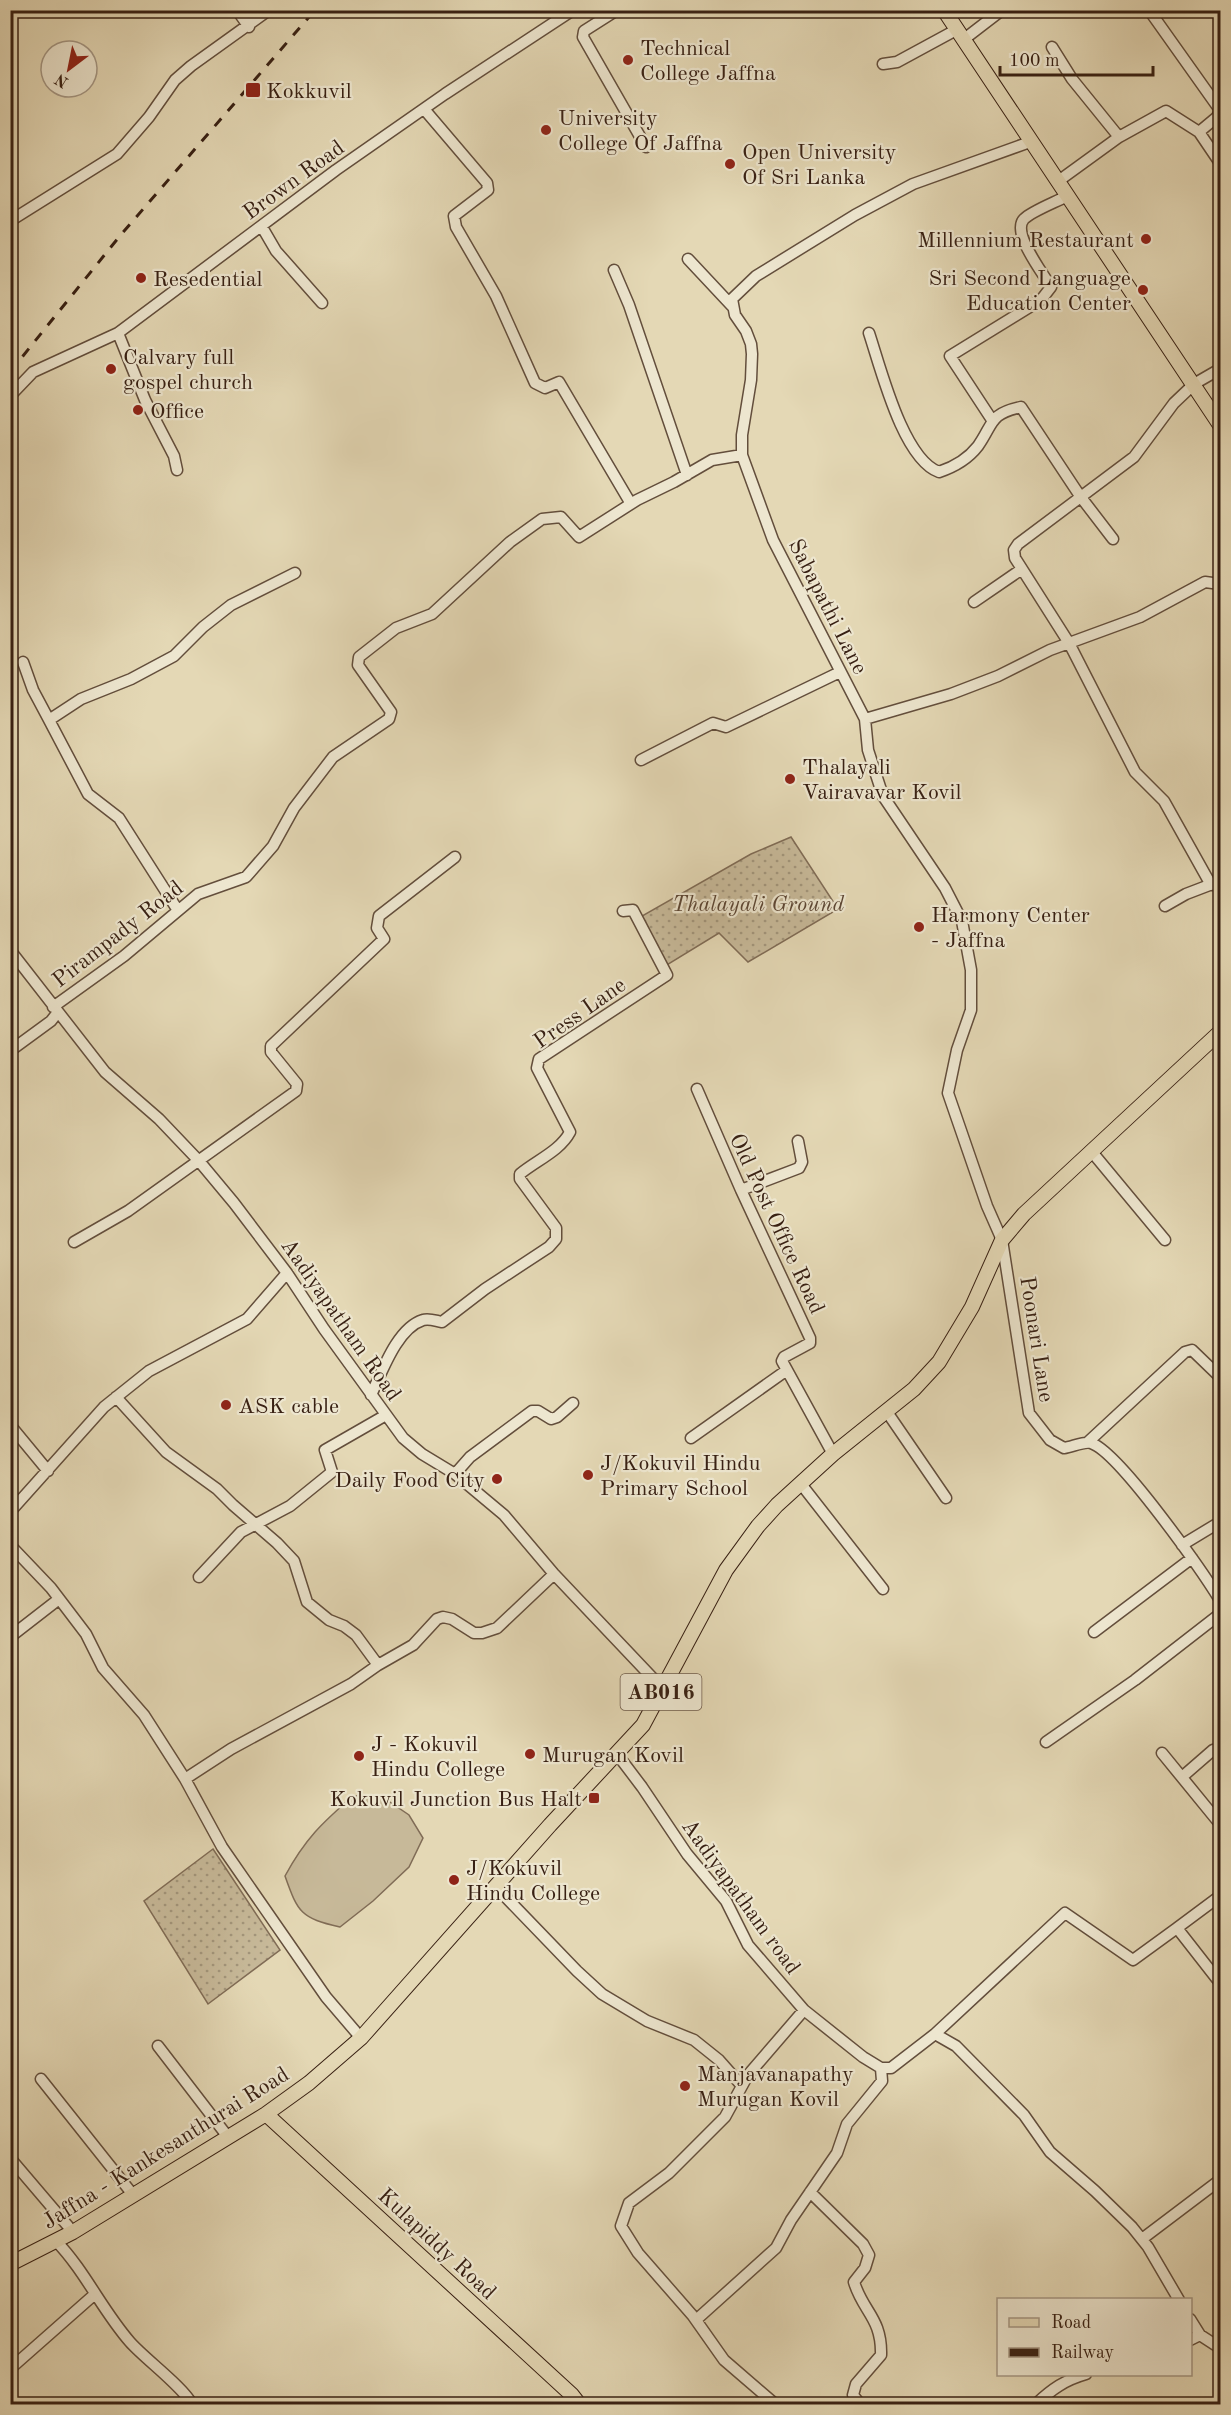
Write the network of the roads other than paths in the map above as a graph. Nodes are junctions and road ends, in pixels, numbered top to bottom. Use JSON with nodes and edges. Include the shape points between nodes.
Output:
{"nodes":[{"id":1,"x":237,"y":10,"type":"edge"},
{"id":2,"x":269,"y":10,"type":"edge"},
{"id":3,"x":617,"y":10,"type":"edge"},
{"id":4,"x":944,"y":10,"type":"edge"},
{"id":5,"x":1002,"y":10,"type":"edge"},
{"id":6,"x":1149,"y":10,"type":"edge"},
{"id":7,"x":563,"y":13,"type":"edge"},
{"id":8,"x":249,"y":27,"type":"junction"},
{"id":9,"x":960,"y":35,"type":"junction"},
{"id":10,"x":1052,"y":47,"type":"dead end"},
{"id":11,"x":883,"y":64,"type":"dead end"},
{"id":12,"x":424,"y":109,"type":"junction"},
{"id":13,"x":1221,"y":110,"type":"edge"},
{"id":14,"x":1199,"y":132,"type":"junction"},
{"id":15,"x":1119,"y":137,"type":"junction"},
{"id":16,"x":1030,"y":142,"type":"junction"},
{"id":17,"x":646,"y":147,"type":"dead end"},
{"id":18,"x":1221,"y":163,"type":"edge"},
{"id":19,"x":1057,"y":182,"type":"junction"},
{"id":20,"x":1067,"y":196,"type":"junction"},
{"id":21,"x":10,"y":221,"type":"edge"},
{"id":22,"x":262,"y":227,"type":"junction"},
{"id":23,"x":688,"y":259,"type":"dead end"},
{"id":24,"x":614,"y":270,"type":"dead end"},
{"id":25,"x":322,"y":303,"type":"dead end"},
{"id":26,"x":732,"y":306,"type":"junction"},
{"id":27,"x":118,"y":333,"type":"junction"},
{"id":28,"x":868,"y":333,"type":"dead end"},
{"id":29,"x":1221,"y":369,"type":"edge"},
{"id":30,"x":1194,"y":384,"type":"junction"},
{"id":31,"x":10,"y":396,"type":"edge"},
{"id":32,"x":992,"y":420,"type":"junction"},
{"id":33,"x":1221,"y":425,"type":"edge"},
{"id":34,"x":742,"y":455,"type":"junction"},
{"id":35,"x":177,"y":470,"type":"dead end"},
{"id":36,"x":687,"y":475,"type":"junction"},
{"id":37,"x":1080,"y":496,"type":"junction"},
{"id":38,"x":631,"y":504,"type":"junction"},
{"id":39,"x":1113,"y":539,"type":"dead end"},
{"id":40,"x":1022,"y":569,"type":"junction"},
{"id":41,"x":295,"y":573,"type":"dead end"},
{"id":42,"x":1221,"y":584,"type":"edge"},
{"id":43,"x":974,"y":602,"type":"dead end"},
{"id":44,"x":1069,"y":643,"type":"junction"},
{"id":45,"x":23,"y":662,"type":"dead end"},
{"id":46,"x":840,"y":672,"type":"junction"},
{"id":47,"x":865,"y":719,"type":"junction"},
{"id":48,"x":49,"y":720,"type":"junction"},
{"id":49,"x":641,"y":760,"type":"dead end"},
{"id":50,"x":455,"y":857,"type":"dead end"},
{"id":51,"x":1216,"y":883,"type":"edge"},
{"id":52,"x":1165,"y":906,"type":"dead end"},
{"id":53,"x":177,"y":909,"type":"junction"},
{"id":54,"x":623,"y":911,"type":"dead end"},
{"id":55,"x":10,"y":950,"type":"edge"},
{"id":56,"x":55,"y":1009,"type":"junction"},
{"id":57,"x":1221,"y":1032,"type":"edge"},
{"id":58,"x":10,"y":1051,"type":"edge"},
{"id":59,"x":697,"y":1089,"type":"dead end"},
{"id":60,"x":798,"y":1141,"type":"dead end"},
{"id":61,"x":1092,"y":1152,"type":"junction"},
{"id":62,"x":199,"y":1161,"type":"junction"},
{"id":63,"x":741,"y":1190,"type":"junction"},
{"id":64,"x":1002,"y":1240,"type":"junction"},
{"id":65,"x":1165,"y":1240,"type":"dead end"},
{"id":66,"x":74,"y":1242,"type":"dead end"},
{"id":67,"x":287,"y":1273,"type":"junction"},
{"id":68,"x":787,"y":1370,"type":"junction"},
{"id":69,"x":1221,"y":1377,"type":"edge"},
{"id":70,"x":371,"y":1395,"type":"junction"},
{"id":71,"x":116,"y":1396,"type":"junction"},
{"id":72,"x":573,"y":1403,"type":"dead end"},
{"id":73,"x":887,"y":1412,"type":"junction"},
{"id":74,"x":386,"y":1415,"type":"junction"},
{"id":75,"x":10,"y":1425,"type":"edge"},
{"id":76,"x":691,"y":1438,"type":"dead end"},
{"id":77,"x":1088,"y":1442,"type":"junction"},
{"id":78,"x":832,"y":1454,"type":"junction"},
{"id":79,"x":48,"y":1471,"type":"junction"},
{"id":80,"x":455,"y":1474,"type":"junction"},
{"id":81,"x":801,"y":1484,"type":"junction"},
{"id":82,"x":946,"y":1498,"type":"dead end"},
{"id":83,"x":10,"y":1512,"type":"edge"},
{"id":84,"x":1221,"y":1522,"type":"edge"},
{"id":85,"x":255,"y":1525,"type":"junction"},
{"id":86,"x":10,"y":1545,"type":"edge"},
{"id":87,"x":1182,"y":1545,"type":"junction"},
{"id":88,"x":1192,"y":1558,"type":"junction"},
{"id":89,"x":554,"y":1574,"type":"junction"},
{"id":90,"x":199,"y":1576,"type":"dead end"},
{"id":91,"x":883,"y":1590,"type":"dead end"},
{"id":92,"x":59,"y":1599,"type":"junction"},
{"id":93,"x":1221,"y":1600,"type":"edge"},
{"id":94,"x":1221,"y":1614,"type":"edge"},
{"id":95,"x":1094,"y":1632,"type":"dead end"},
{"id":96,"x":10,"y":1637,"type":"edge"},
{"id":97,"x":378,"y":1665,"type":"junction"},
{"id":98,"x":663,"y":1689,"type":"junction"},
{"id":99,"x":1046,"y":1742,"type":"dead end"},
{"id":100,"x":1221,"y":1748,"type":"edge"},
{"id":101,"x":1162,"y":1753,"type":"dead end"},
{"id":102,"x":617,"y":1754,"type":"junction"},
{"id":103,"x":1182,"y":1777,"type":"junction"},
{"id":104,"x":185,"y":1779,"type":"junction"},
{"id":105,"x":1221,"y":1824,"type":"edge"},
{"id":106,"x":495,"y":1886,"type":"junction"},
{"id":107,"x":1221,"y":1896,"type":"edge"},
{"id":108,"x":1177,"y":1928,"type":"junction"},
{"id":109,"x":1221,"y":1983,"type":"edge"},
{"id":110,"x":804,"y":2010,"type":"junction"},
{"id":111,"x":935,"y":2034,"type":"junction"},
{"id":112,"x":361,"y":2038,"type":"junction"},
{"id":113,"x":158,"y":2046,"type":"dead end"},
{"id":114,"x":881,"y":2068,"type":"junction"},
{"id":115,"x":41,"y":2079,"type":"dead end"},
{"id":116,"x":742,"y":2086,"type":"junction"},
{"id":117,"x":266,"y":2114,"type":"junction"},
{"id":118,"x":228,"y":2137,"type":"junction"},
{"id":119,"x":10,"y":2158,"type":"edge"},
{"id":120,"x":1221,"y":2180,"type":"edge"},
{"id":121,"x":810,"y":2192,"type":"junction"},
{"id":122,"x":134,"y":2196,"type":"junction"},
{"id":123,"x":73,"y":2232,"type":"junction"},
{"id":124,"x":1142,"y":2239,"type":"junction"},
{"id":125,"x":56,"y":2241,"type":"junction"},
{"id":126,"x":10,"y":2264,"type":"edge"},
{"id":127,"x":95,"y":2294,"type":"junction"},
{"id":128,"x":1178,"y":2298,"type":"edge"},
{"id":129,"x":696,"y":2320,"type":"junction"},
{"id":130,"x":1195,"y":2337,"type":"edge"},
{"id":131,"x":1221,"y":2349,"type":"edge"},
{"id":132,"x":10,"y":2368,"type":"edge"},
{"id":133,"x":1079,"y":2376,"type":"edge"},
{"id":134,"x":192,"y":2404,"type":"edge"},
{"id":135,"x":579,"y":2404,"type":"edge"},
{"id":136,"x":775,"y":2404,"type":"edge"},
{"id":137,"x":860,"y":2404,"type":"edge"},
{"id":138,"x":1036,"y":2404,"type":"edge"}],
"edges":[{"from":1,"to":8,"type":"street"},
{"from":2,"to":8,"type":"street"},
{"from":3,"to":17,"type":"street","via":[[584,31],[583,37]]},
{"from":4,"to":9,"type":"main road"},
{"from":5,"to":9,"type":"street"},
{"from":6,"to":13,"type":"street"},
{"from":7,"to":12,"type":"street","name":"Brown Road"},
{"from":8,"to":21,"type":"street","via":[[175,80],[117,154]]},
{"from":9,"to":11,"type":"street","via":[[897,62]]},
{"from":9,"to":16,"type":"main road"},
{"from":10,"to":15,"type":"street","via":[[1072,79]]},
{"from":12,"to":22,"type":"street","name":"Brown Road"},
{"from":12,"to":38,"type":"street","via":[[488,183],[488,190],[454,216],[456,226],[496,296],[535,383],[545,388],[559,382]]},
{"from":13,"to":14,"type":"street"},
{"from":14,"to":15,"type":"street","via":[[1166,111]]},
{"from":14,"to":18,"type":"street"},
{"from":15,"to":19,"type":"street"},
{"from":16,"to":19,"type":"main road"},
{"from":16,"to":26,"type":"street","via":[[913,184],[855,215],[756,276],[732,300]]},
{"from":19,"to":20,"type":"main road"},
{"from":20,"to":30,"type":"main road"},
{"from":20,"to":32,"type":"street","via":[[1024,219],[1020,228],[1051,287],[1041,300],[950,356]]},
{"from":22,"to":25,"type":"street","via":[[276,251]]},
{"from":22,"to":27,"type":"street","name":"Brown Road"},
{"from":23,"to":26,"type":"street","name":"Sabapathi Lane"},
{"from":24,"to":36,"type":"street"},
{"from":26,"to":34,"type":"street","name":"Sabapathi Lane","via":[[749,338],[752,354]]},
{"from":27,"to":31,"type":"street","name":"Brown Road","via":[[33,372]]},
{"from":27,"to":35,"type":"street"},
{"from":28,"to":32,"type":"street","via":[[902,428],[921,461],[931,469],[939,472],[956,466],[977,447]]},
{"from":29,"to":30,"type":"street"},
{"from":30,"to":33,"type":"main road"},
{"from":30,"to":37,"type":"street","via":[[1174,403],[1134,457]]},
{"from":32,"to":37,"type":"street","via":[[1021,406]]},
{"from":34,"to":36,"type":"street","name":"Pirampady Road","via":[[711,460]]},
{"from":34,"to":46,"type":"street","name":"Sabapathi Lane","via":[[773,540]]},
{"from":36,"to":38,"type":"street","name":"Pirampady Road"},
{"from":37,"to":39,"type":"street"},
{"from":37,"to":40,"type":"street","via":[[1018,544],[1014,550]]},
{"from":38,"to":53,"type":"street","name":"Pirampady Road","via":[[579,537],[561,517],[542,519],[510,542],[432,614],[396,628],[359,657],[358,665],[392,712],[389,719],[333,757],[294,808],[273,846],[246,877],[198,894]]},
{"from":40,"to":43,"type":"street"},
{"from":40,"to":44,"type":"street"},
{"from":41,"to":48,"type":"street","via":[[231,605],[174,656],[81,699]]},
{"from":42,"to":44,"type":"street","via":[[1205,582],[1140,616]]},
{"from":44,"to":47,"type":"street","via":[[951,694]]},
{"from":44,"to":51,"type":"street","via":[[1135,772],[1164,801]]},
{"from":45,"to":48,"type":"street"},
{"from":46,"to":47,"type":"street","name":"Sabapathi Lane"},
{"from":46,"to":49,"type":"street","via":[[726,727],[713,723]]},
{"from":47,"to":64,"type":"street","name":"Sabapathi Lane","via":[[867,750],[883,796],[945,888],[962,921],[971,970],[971,1010],[948,1093]]},
{"from":48,"to":53,"type":"street","via":[[88,794],[119,818]]},
{"from":50,"to":62,"type":"street","via":[[380,916],[376,928],[384,939],[272,1046],[271,1052],[297,1084],[296,1091]]},
{"from":51,"to":52,"type":"street"},
{"from":53,"to":56,"type":"street","name":"Pirampady Road"},
{"from":54,"to":70,"type":"street","name":"Press Lane","via":[[633,910],[667,975],[539,1059],[537,1068],[570,1132],[564,1143],[520,1174],[520,1179],[556,1228],[556,1239],[442,1322],[426,1318],[412,1325],[394,1347]]},
{"from":55,"to":56,"type":"street","name":"Aadiyapatham Road"},
{"from":56,"to":58,"type":"street","name":"Pirampady Road","via":[[51,1021]]},
{"from":56,"to":62,"type":"street","name":"Aadiyapatham Road","via":[[105,1072]]},
{"from":57,"to":61,"type":"main road","name":"Jaffna - Kankesanthurai Road","number":"AB016"},
{"from":59,"to":63,"type":"street","name":"Old Post Office Road"},
{"from":60,"to":63,"type":"street","via":[[802,1162],[799,1168]]},
{"from":61,"to":64,"type":"main road","name":"Jaffna - Kankesanthurai Road","number":"AB016","via":[[1024,1214]]},
{"from":61,"to":65,"type":"street"},
{"from":62,"to":66,"type":"street","via":[[128,1211]]},
{"from":62,"to":67,"type":"street","name":"Aadiyapatham Road"},
{"from":63,"to":68,"type":"street","name":"Old Post Office Road","via":[[810,1338],[810,1343],[784,1357]]},
{"from":64,"to":73,"type":"main road","name":"Jaffna - Kankesanthurai Road","number":"AB016","via":[[972,1307],[939,1362]]},
{"from":64,"to":77,"type":"street","name":"Poonari Lane","via":[[1029,1413],[1050,1440],[1064,1448]]},
{"from":67,"to":70,"type":"street","name":"Aadiyapatham Road"},
{"from":67,"to":71,"type":"street","via":[[247,1318],[148,1371]]},
{"from":68,"to":76,"type":"street"},
{"from":68,"to":78,"type":"street"},
{"from":69,"to":77,"type":"street","via":[[1192,1350],[1185,1352]]},
{"from":70,"to":74,"type":"street","name":"Aadiyapatham Road"},
{"from":71,"to":79,"type":"street"},
{"from":71,"to":85,"type":"street","via":[[166,1452],[217,1489]]},
{"from":72,"to":80,"type":"street","via":[[551,1419],[532,1411],[470,1457]]},
{"from":73,"to":78,"type":"main road","name":"Jaffna - Kankesanthurai Road","number":"AB016"},
{"from":73,"to":82,"type":"street"},
{"from":74,"to":80,"type":"street","name":"Aadiyapatham Road","via":[[403,1438]]},
{"from":74,"to":85,"type":"street","via":[[325,1450],[332,1472],[290,1506]]},
{"from":75,"to":79,"type":"street"},
{"from":77,"to":87,"type":"street","via":[[1098,1446],[1131,1479]]},
{"from":78,"to":81,"type":"main road","name":"Jaffna - Kankesanthurai Road","number":"AB016"},
{"from":79,"to":83,"type":"street"},
{"from":80,"to":89,"type":"street","name":"Aadiyapatham Road","via":[[504,1515]]},
{"from":81,"to":91,"type":"street"},
{"from":81,"to":98,"type":"main road","name":"Jaffna - Kankesanthurai Road","number":"AB016","via":[[777,1505],[739,1551]]},
{"from":84,"to":87,"type":"street"},
{"from":85,"to":90,"type":"street","via":[[241,1532]]},
{"from":85,"to":97,"type":"street","via":[[294,1561],[307,1602],[356,1635]]},
{"from":86,"to":92,"type":"street"},
{"from":87,"to":88,"type":"street"},
{"from":88,"to":93,"type":"street"},
{"from":88,"to":95,"type":"street"},
{"from":89,"to":97,"type":"street","via":[[497,1628],[474,1633],[443,1617],[412,1645]]},
{"from":89,"to":98,"type":"street","name":"Aadiyapatham Road"},
{"from":92,"to":96,"type":"street"},
{"from":92,"to":104,"type":"street","via":[[86,1634],[103,1668],[144,1715]]},
{"from":94,"to":99,"type":"street"},
{"from":97,"to":104,"type":"street"},
{"from":98,"to":102,"type":"main road","name":"Jaffna - Kankesanthurai Road","number":"AB016","via":[[643,1725]]},
{"from":100,"to":103,"type":"street"},
{"from":101,"to":103,"type":"street"},
{"from":102,"to":106,"type":"main road","name":"Jaffna - Kankesanthurai Road","number":"AB016"},
{"from":102,"to":110,"type":"street","name":"Aadiyapatham road","via":[[687,1854],[726,1900],[748,1946]]},
{"from":103,"to":105,"type":"street"},
{"from":104,"to":112,"type":"street","via":[[222,1847],[326,1997]]},
{"from":106,"to":112,"type":"main road","name":"Jaffna - Kankesanthurai Road","number":"AB016"},
{"from":106,"to":116,"type":"street","via":[[602,1994],[646,2021],[694,2040],[720,2060]]},
{"from":107,"to":108,"type":"street"},
{"from":108,"to":109,"type":"street"},
{"from":108,"to":111,"type":"street","via":[[1133,1960],[1065,1912]]},
{"from":110,"to":114,"type":"street","name":"Aadiyapatham road"},
{"from":110,"to":116,"type":"street"},
{"from":111,"to":114,"type":"street","via":[[891,2068]]},
{"from":111,"to":124,"type":"street","via":[[956,2046],[1024,2115],[1050,2152],[1095,2190]]},
{"from":112,"to":117,"type":"main road","name":"Jaffna - Kankesanthurai Road","number":"AB016","via":[[309,2084]]},
{"from":113,"to":118,"type":"street"},
{"from":114,"to":121,"type":"street","via":[[882,2081],[847,2124],[837,2153]]},
{"from":115,"to":122,"type":"street"},
{"from":116,"to":129,"type":"street","via":[[725,2117],[669,2174],[628,2203],[621,2226],[638,2253]]},
{"from":117,"to":118,"type":"main road","name":"Jaffna - Kankesanthurai Road","number":"AB016"},
{"from":117,"to":135,"type":"main road","name":"Kulapiddy Road"},
{"from":118,"to":122,"type":"main road","name":"Jaffna - Kankesanthurai Road","number":"AB016"},
{"from":119,"to":123,"type":"street"},
{"from":120,"to":124,"type":"street"},
{"from":121,"to":129,"type":"street","via":[[776,2248]]},
{"from":121,"to":137,"type":"street","via":[[863,2244],[869,2255],[854,2282],[878,2326],[881,2355],[856,2384],[853,2395]]},
{"from":122,"to":123,"type":"main road","name":"Jaffna - Kankesanthurai Road","number":"AB016"},
{"from":123,"to":125,"type":"main road","name":"Jaffna - Kankesanthurai Road","number":"AB016"},
{"from":124,"to":128,"type":"street"},
{"from":125,"to":126,"type":"main road","name":"Jaffna - Kankesanthurai Road","number":"AB016"},
{"from":125,"to":127,"type":"street","via":[[73,2259]]},
{"from":127,"to":132,"type":"street"},
{"from":127,"to":134,"type":"street","via":[[130,2341]]},
{"from":129,"to":136,"type":"street","via":[[724,2360]]},
{"from":130,"to":131,"type":"street"},
{"from":133,"to":138,"type":"street","via":[[1053,2388]]}]}
